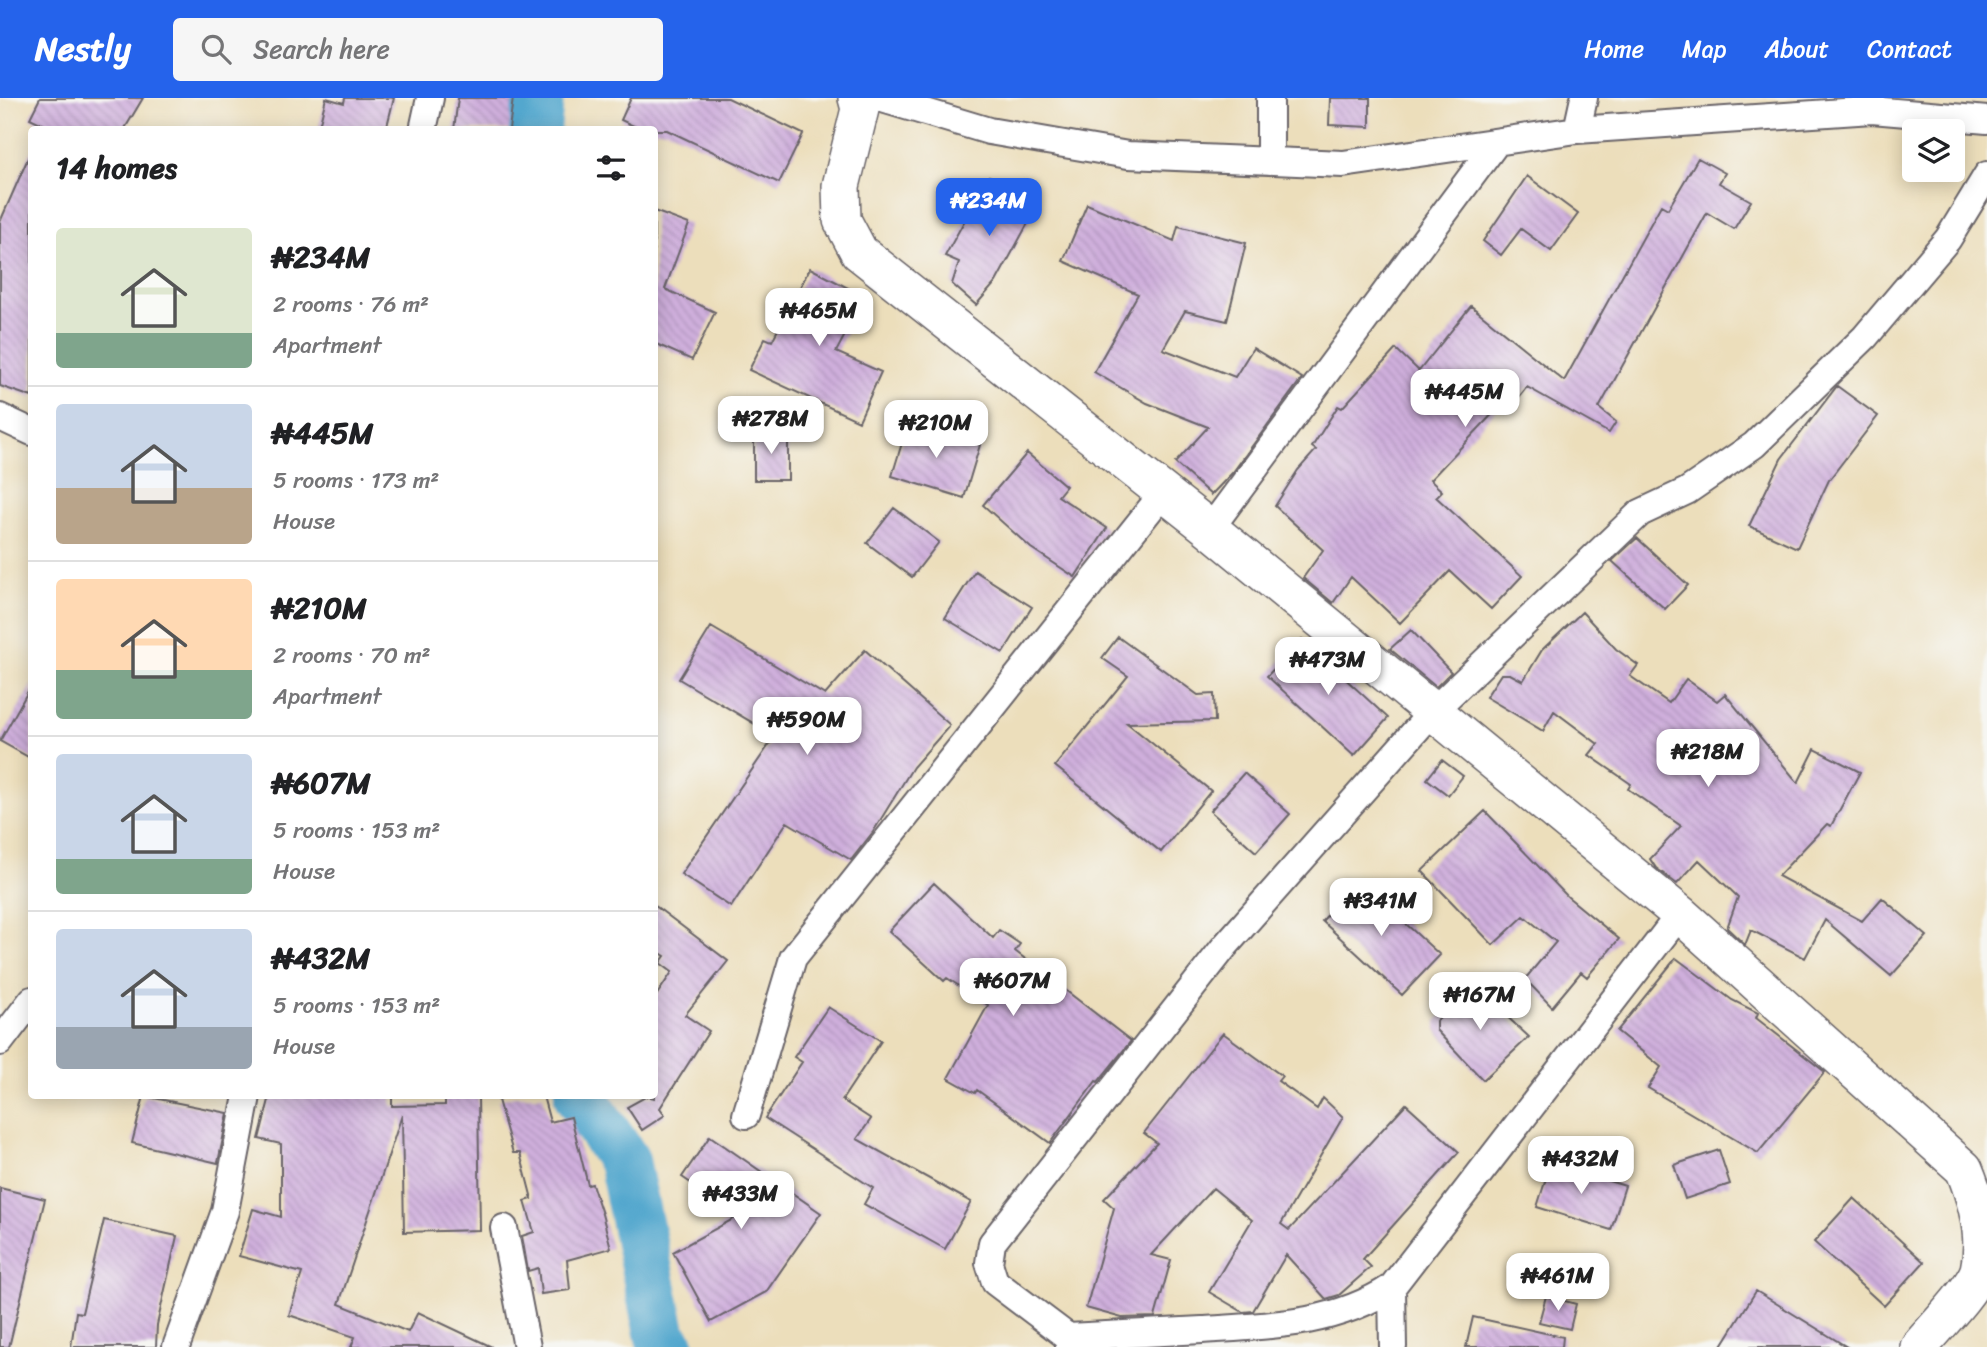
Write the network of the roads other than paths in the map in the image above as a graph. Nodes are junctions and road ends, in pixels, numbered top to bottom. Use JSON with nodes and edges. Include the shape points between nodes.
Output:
{"nodes":[{"id":1,"x":430,"y":98,"type":"edge"},
{"id":2,"x":857,"y":98,"type":"edge"},
{"id":3,"x":879,"y":98,"type":"edge"},
{"id":4,"x":1270,"y":98,"type":"edge"},
{"id":5,"x":1584,"y":98,"type":"edge"},
{"id":6,"x":1874,"y":104,"type":"edge"},
{"id":7,"x":1987,"y":120,"type":"edge"},
{"id":8,"x":424,"y":126,"type":"edge"},
{"id":9,"x":1577,"y":130,"type":"junction"},
{"id":10,"x":1497,"y":142,"type":"junction"},
{"id":11,"x":1270,"y":161,"type":"junction"},
{"id":12,"x":1987,"y":175,"type":"edge"},
{"id":13,"x":0,"y":417,"type":"edge"},
{"id":14,"x":28,"y":430,"type":"edge"},
{"id":15,"x":1164,"y":492,"type":"junction"},
{"id":16,"x":1210,"y":529,"type":"junction"},
{"id":17,"x":1433,"y":711,"type":"junction"},
{"id":18,"x":1680,"y":914,"type":"junction"},
{"id":19,"x":28,"y":1005,"type":"edge"},
{"id":20,"x":0,"y":1042,"type":"edge"},
{"id":21,"x":246,"y":1099,"type":"edge"},
{"id":22,"x":746,"y":1115,"type":"dead end"},
{"id":23,"x":503,"y":1228,"type":"dead end"},
{"id":24,"x":1386,"y":1299,"type":"junction"},
{"id":25,"x":1069,"y":1342,"type":"edge"},
{"id":26,"x":176,"y":1347,"type":"edge"},
{"id":27,"x":527,"y":1347,"type":"edge"},
{"id":28,"x":1393,"y":1347,"type":"edge"},
{"id":29,"x":1919,"y":1347,"type":"edge"}],
"edges":[{"from":1,"to":8,"type":"street"},
{"from":2,"to":15,"type":"street","via":[[860,109],[841,186],[842,220],[859,252]]},
{"from":3,"to":11,"type":"street","via":[[989,131],[1128,155]]},
{"from":4,"to":11,"type":"street"},
{"from":5,"to":9,"type":"street"},
{"from":6,"to":7,"type":"street"},
{"from":6,"to":9,"type":"street"},
{"from":9,"to":10,"type":"street"},
{"from":10,"to":11,"type":"street","via":[[1343,164]]},
{"from":10,"to":16,"type":"street"},
{"from":12,"to":17,"type":"street","via":[[1948,239],[1865,337],[1764,436],[1687,491],[1640,513]]},
{"from":13,"to":14,"type":"street"},
{"from":15,"to":16,"type":"street"},
{"from":15,"to":22,"type":"street","via":[[793,958]]},
{"from":16,"to":17,"type":"street"},
{"from":17,"to":18,"type":"street"},
{"from":17,"to":25,"type":"street","via":[[1225,946],[992,1243],[989,1263],[995,1282]]},
{"from":18,"to":24,"type":"street"},
{"from":18,"to":29,"type":"street","via":[[1964,1168],[1977,1202],[1979,1271]]},
{"from":19,"to":20,"type":"street"},
{"from":21,"to":26,"type":"street","via":[[225,1211]]},
{"from":23,"to":27,"type":"street"},
{"from":24,"to":25,"type":"street","via":[[1283,1325]]},
{"from":24,"to":28,"type":"street"}]}
